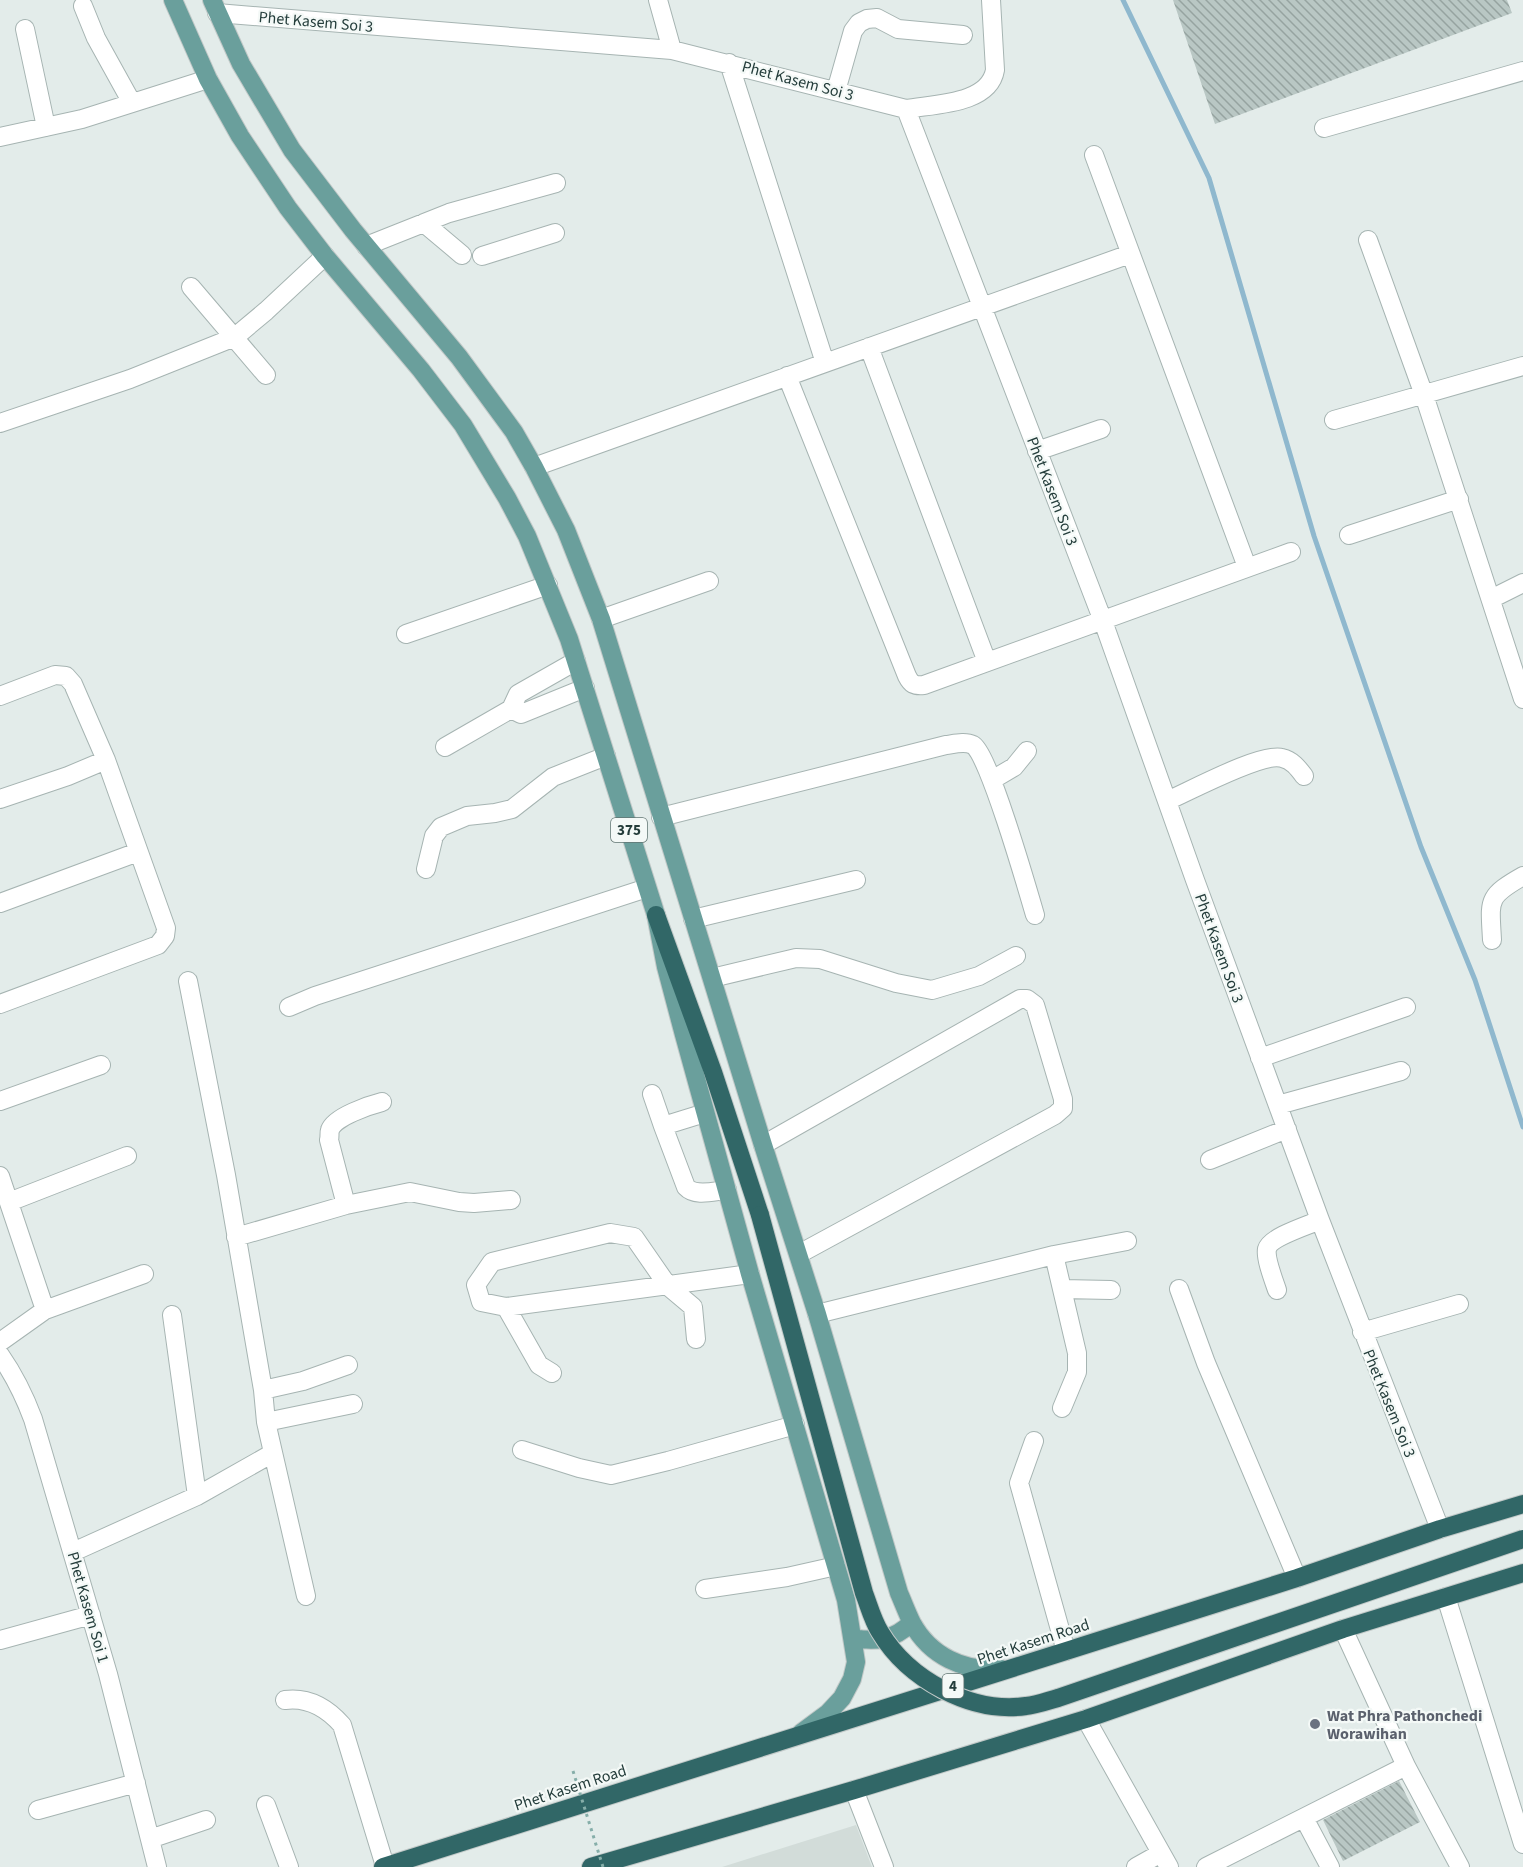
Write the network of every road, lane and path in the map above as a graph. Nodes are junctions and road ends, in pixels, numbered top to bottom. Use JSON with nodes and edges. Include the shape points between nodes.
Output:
{"nodes":[{"id":1,"x":173,"y":0,"type":"edge"},
{"id":2,"x":658,"y":0,"type":"edge"},
{"id":3,"x":991,"y":0,"type":"edge"},
{"id":4,"x":83,"y":6,"type":"dead end"},
{"id":5,"x":214,"y":6,"type":"edge"},
{"id":6,"x":25,"y":29,"type":"dead end"},
{"id":7,"x":963,"y":35,"type":"dead end"},
{"id":8,"x":672,"y":50,"type":"junction"},
{"id":9,"x":729,"y":63,"type":"junction"},
{"id":10,"x":1523,"y":71,"type":"edge"},
{"id":11,"x":208,"y":79,"type":"junction"},
{"id":12,"x":836,"y":91,"type":"junction"},
{"id":13,"x":132,"y":103,"type":"junction"},
{"id":14,"x":906,"y":109,"type":"junction"},
{"id":15,"x":46,"y":127,"type":"junction"},
{"id":16,"x":1324,"y":128,"type":"dead end"},
{"id":17,"x":0,"y":137,"type":"edge"},
{"id":18,"x":1094,"y":155,"type":"dead end"},
{"id":19,"x":556,"y":183,"type":"dead end"},
{"id":20,"x":424,"y":223,"type":"junction"},
{"id":21,"x":555,"y":233,"type":"dead end"},
{"id":22,"x":1368,"y":240,"type":"dead end"},
{"id":23,"x":366,"y":246,"type":"junction"},
{"id":24,"x":1130,"y":254,"type":"junction"},
{"id":25,"x":462,"y":255,"type":"dead end"},
{"id":26,"x":325,"y":256,"type":"junction"},
{"id":27,"x":482,"y":256,"type":"dead end"},
{"id":28,"x":191,"y":287,"type":"dead end"},
{"id":29,"x":982,"y":306,"type":"junction"},
{"id":30,"x":235,"y":337,"type":"junction"},
{"id":31,"x":869,"y":347,"type":"junction"},
{"id":32,"x":825,"y":363,"type":"junction"},
{"id":33,"x":1523,"y":366,"type":"edge"},
{"id":34,"x":266,"y":375,"type":"dead end"},
{"id":35,"x":787,"y":376,"type":"junction"},
{"id":36,"x":1424,"y":395,"type":"junction"},
{"id":37,"x":1334,"y":420,"type":"dead end"},
{"id":38,"x":0,"y":423,"type":"edge"},
{"id":39,"x":1101,"y":429,"type":"dead end"},
{"id":40,"x":1037,"y":451,"type":"junction"},
{"id":41,"x":534,"y":467,"type":"junction"},
{"id":42,"x":1459,"y":499,"type":"junction"},
{"id":43,"x":1349,"y":535,"type":"dead end"},
{"id":44,"x":1291,"y":552,"type":"dead end"},
{"id":45,"x":1247,"y":567,"type":"junction"},
{"id":46,"x":709,"y":581,"type":"dead end"},
{"id":47,"x":1523,"y":583,"type":"edge"},
{"id":48,"x":548,"y":585,"type":"junction"},
{"id":49,"x":1491,"y":598,"type":"junction"},
{"id":50,"x":601,"y":619,"type":"junction"},
{"id":51,"x":1103,"y":621,"type":"junction"},
{"id":52,"x":406,"y":634,"type":"dead end"},
{"id":53,"x":576,"y":661,"type":"junction"},
{"id":54,"x":987,"y":662,"type":"junction"},
{"id":55,"x":585,"y":688,"type":"junction"},
{"id":56,"x":0,"y":696,"type":"edge"},
{"id":57,"x":1523,"y":699,"type":"edge"},
{"id":58,"x":511,"y":709,"type":"junction"},
{"id":59,"x":445,"y":747,"type":"dead end"},
{"id":60,"x":1027,"y":751,"type":"dead end"},
{"id":61,"x":606,"y":756,"type":"junction"},
{"id":62,"x":105,"y":760,"type":"junction"},
{"id":63,"x":1304,"y":776,"type":"dead end"},
{"id":64,"x":992,"y":780,"type":"junction"},
{"id":65,"x":0,"y":800,"type":"edge"},
{"id":66,"x":1167,"y":801,"type":"junction"},
{"id":67,"x":661,"y":817,"type":"junction"},
{"id":68,"x":138,"y":852,"type":"junction"},
{"id":69,"x":426,"y":870,"type":"dead end"},
{"id":70,"x":1523,"y":876,"type":"edge"},
{"id":71,"x":856,"y":880,"type":"dead end"},
{"id":72,"x":647,"y":888,"type":"junction"},
{"id":73,"x":0,"y":903,"type":"edge"},
{"id":74,"x":656,"y":915,"type":"junction"},
{"id":75,"x":1035,"y":915,"type":"dead end"},
{"id":76,"x":693,"y":919,"type":"junction"},
{"id":77,"x":1492,"y":940,"type":"dead end"},
{"id":78,"x":1016,"y":956,"type":"dead end"},
{"id":79,"x":712,"y":978,"type":"junction"},
{"id":80,"x":188,"y":981,"type":"dead end"},
{"id":81,"x":0,"y":1004,"type":"edge"},
{"id":82,"x":289,"y":1007,"type":"dead end"},
{"id":83,"x":1406,"y":1007,"type":"dead end"},
{"id":84,"x":1260,"y":1058,"type":"junction"},
{"id":85,"x":101,"y":1065,"type":"dead end"},
{"id":86,"x":1401,"y":1071,"type":"dead end"},
{"id":87,"x":652,"y":1094,"type":"dead end"},
{"id":88,"x":0,"y":1101,"type":"edge"},
{"id":89,"x":382,"y":1102,"type":"dead end"},
{"id":90,"x":1278,"y":1105,"type":"junction"},
{"id":91,"x":705,"y":1113,"type":"junction"},
{"id":92,"x":663,"y":1126,"type":"junction"},
{"id":93,"x":1287,"y":1130,"type":"junction"},
{"id":94,"x":763,"y":1144,"type":"junction"},
{"id":95,"x":127,"y":1156,"type":"dead end"},
{"id":96,"x":1210,"y":1160,"type":"dead end"},
{"id":97,"x":0,"y":1176,"type":"edge"},
{"id":98,"x":727,"y":1190,"type":"junction"},
{"id":99,"x":511,"y":1200,"type":"dead end"},
{"id":100,"x":9,"y":1202,"type":"junction"},
{"id":101,"x":346,"y":1205,"type":"junction"},
{"id":102,"x":1320,"y":1220,"type":"junction"},
{"id":103,"x":236,"y":1237,"type":"junction"},
{"id":104,"x":1127,"y":1241,"type":"dead end"},
{"id":105,"x":799,"y":1254,"type":"junction"},
{"id":106,"x":1054,"y":1255,"type":"junction"},
{"id":107,"x":144,"y":1274,"type":"dead end"},
{"id":108,"x":750,"y":1274,"type":"junction"},
{"id":109,"x":668,"y":1286,"type":"junction"},
{"id":110,"x":1062,"y":1289,"type":"junction"},
{"id":111,"x":1179,"y":1289,"type":"dead end"},
{"id":112,"x":1111,"y":1290,"type":"dead end"},
{"id":113,"x":1277,"y":1290,"type":"dead end"},
{"id":114,"x":1459,"y":1304,"type":"dead end"},
{"id":115,"x":506,"y":1307,"type":"junction"},
{"id":116,"x":45,"y":1310,"type":"junction"},
{"id":117,"x":818,"y":1314,"type":"junction"},
{"id":118,"x":172,"y":1315,"type":"dead end"},
{"id":119,"x":1362,"y":1332,"type":"junction"},
{"id":120,"x":696,"y":1339,"type":"dead end"},
{"id":121,"x":0,"y":1342,"type":"edge"},
{"id":122,"x":2,"y":1361,"type":"edge"},
{"id":123,"x":348,"y":1365,"type":"dead end"},
{"id":124,"x":552,"y":1373,"type":"dead end"},
{"id":125,"x":263,"y":1390,"type":"junction"},
{"id":126,"x":353,"y":1404,"type":"dead end"},
{"id":127,"x":1062,"y":1408,"type":"dead end"},
{"id":128,"x":266,"y":1422,"type":"junction"},
{"id":129,"x":795,"y":1425,"type":"junction"},
{"id":130,"x":1034,"y":1441,"type":"dead end"},
{"id":131,"x":522,"y":1450,"type":"dead end"},
{"id":132,"x":273,"y":1453,"type":"junction"},
{"id":133,"x":196,"y":1496,"type":"junction"},
{"id":134,"x":1523,"y":1504,"type":"edge"},
{"id":135,"x":1440,"y":1529,"type":"junction"},
{"id":136,"x":1523,"y":1539,"type":"edge"},
{"id":137,"x":73,"y":1551,"type":"junction"},
{"id":138,"x":836,"y":1566,"type":"junction"},
{"id":139,"x":1523,"y":1573,"type":"edge"},
{"id":140,"x":1297,"y":1578,"type":"junction"},
{"id":141,"x":705,"y":1589,"type":"dead end"},
{"id":142,"x":306,"y":1596,"type":"dead end"},
{"id":143,"x":1446,"y":1597,"type":"junction"},
{"id":144,"x":91,"y":1615,"type":"junction"},
{"id":145,"x":912,"y":1623,"type":"junction"},
{"id":146,"x":1343,"y":1629,"type":"junction"},
{"id":147,"x":853,"y":1638,"type":"junction"},
{"id":148,"x":0,"y":1640,"type":"edge"},
{"id":149,"x":1066,"y":1651,"type":"junction"},
{"id":150,"x":1013,"y":1668,"type":"junction"},
{"id":151,"x":285,"y":1700,"type":"dead end"},
{"id":152,"x":1086,"y":1719,"type":"junction"},
{"id":153,"x":800,"y":1734,"type":"junction"},
{"id":154,"x":1406,"y":1766,"type":"junction"},
{"id":155,"x":573,"y":1771,"type":"dead end"},
{"id":156,"x":136,"y":1783,"type":"junction"},
{"id":157,"x":854,"y":1790,"type":"junction"},
{"id":158,"x":266,"y":1805,"type":"dead end"},
{"id":159,"x":38,"y":1810,"type":"dead end"},
{"id":160,"x":1304,"y":1818,"type":"junction"},
{"id":161,"x":206,"y":1820,"type":"dead end"},
{"id":162,"x":150,"y":1839,"type":"junction"},
{"id":163,"x":1523,"y":1844,"type":"edge"},
{"id":164,"x":1165,"y":1860,"type":"edge"},
{"id":165,"x":158,"y":1867,"type":"edge"},
{"id":166,"x":289,"y":1867,"type":"edge"},
{"id":167,"x":384,"y":1867,"type":"edge"},
{"id":168,"x":591,"y":1867,"type":"edge"},
{"id":169,"x":603,"y":1867,"type":"edge"},
{"id":170,"x":884,"y":1867,"type":"edge"},
{"id":171,"x":1136,"y":1867,"type":"edge"},
{"id":172,"x":1206,"y":1867,"type":"edge"},
{"id":173,"x":1330,"y":1867,"type":"edge"},
{"id":174,"x":1460,"y":1867,"type":"edge"}],
"edges":[{"from":1,"to":11,"type":"main road","number":"375"},
{"from":2,"to":8,"type":"street"},
{"from":3,"to":14,"type":"street","via":[[995,70],[988,86],[961,100]]},
{"from":4,"to":13,"type":"street"},
{"from":5,"to":8,"type":"street","name":"Phet Kasem Soi 3"},
{"from":5,"to":23,"type":"main road","number":"375","via":[[241,64],[292,150]]},
{"from":6,"to":15,"type":"street"},
{"from":7,"to":12,"type":"street","via":[[898,29],[877,18],[867,19],[853,31]]},
{"from":8,"to":9,"type":"street","name":"Phet Kasem Soi 3"},
{"from":9,"to":12,"type":"street","name":"Phet Kasem Soi 3"},
{"from":9,"to":32,"type":"street"},
{"from":10,"to":16,"type":"street"},
{"from":11,"to":13,"type":"street"},
{"from":11,"to":26,"type":"main road","number":"375","via":[[240,136]]},
{"from":12,"to":14,"type":"street","name":"Phet Kasem Soi 3"},
{"from":13,"to":15,"type":"street"},
{"from":14,"to":29,"type":"street","name":"Phet Kasem Soi 3"},
{"from":15,"to":17,"type":"street"},
{"from":18,"to":24,"type":"street"},
{"from":19,"to":20,"type":"street"},
{"from":20,"to":23,"type":"street"},
{"from":20,"to":25,"type":"street"},
{"from":21,"to":27,"type":"street"},
{"from":22,"to":36,"type":"street"},
{"from":23,"to":41,"type":"main road","number":"375","via":[[459,357],[514,432]]},
{"from":24,"to":29,"type":"street"},
{"from":24,"to":45,"type":"street"},
{"from":26,"to":30,"type":"street"},
{"from":26,"to":48,"type":"main road","number":"375","via":[[463,425],[507,498]]},
{"from":28,"to":30,"type":"street"},
{"from":29,"to":31,"type":"street"},
{"from":29,"to":40,"type":"street","name":"Phet Kasem Soi 3"},
{"from":30,"to":34,"type":"street"},
{"from":30,"to":38,"type":"street","via":[[130,379]]},
{"from":31,"to":32,"type":"street"},
{"from":31,"to":54,"type":"street"},
{"from":32,"to":35,"type":"street"},
{"from":33,"to":36,"type":"street"},
{"from":35,"to":41,"type":"street"},
{"from":35,"to":54,"type":"street","via":[[911,684],[924,686]]},
{"from":36,"to":37,"type":"street"},
{"from":36,"to":42,"type":"street"},
{"from":39,"to":40,"type":"street"},
{"from":40,"to":51,"type":"street","name":"Phet Kasem Soi 3"},
{"from":41,"to":50,"type":"main road","number":"375","via":[[566,530]]},
{"from":42,"to":43,"type":"street"},
{"from":42,"to":49,"type":"street"},
{"from":44,"to":45,"type":"street"},
{"from":45,"to":51,"type":"street"},
{"from":46,"to":50,"type":"street"},
{"from":47,"to":49,"type":"street"},
{"from":48,"to":52,"type":"street"},
{"from":48,"to":53,"type":"main road","number":"375"},
{"from":49,"to":57,"type":"street"},
{"from":50,"to":67,"type":"main road","number":"375"},
{"from":51,"to":54,"type":"street"},
{"from":51,"to":66,"type":"street","name":"Phet Kasem Soi 3"},
{"from":53,"to":55,"type":"main road","number":"375"},
{"from":53,"to":58,"type":"street","via":[[518,694]]},
{"from":55,"to":58,"type":"street","via":[[521,714]]},
{"from":55,"to":61,"type":"main road","number":"375"},
{"from":56,"to":62,"type":"street","via":[[55,675],[66,676]]},
{"from":58,"to":59,"type":"street"},
{"from":60,"to":64,"type":"street","via":[[1014,767]]},
{"from":61,"to":69,"type":"street","via":[[552,777],[512,809],[468,816],[441,827],[434,836]]},
{"from":61,"to":72,"type":"main road","number":"375"},
{"from":62,"to":65,"type":"street"},
{"from":62,"to":68,"type":"street"},
{"from":63,"to":66,"type":"street","via":[[1293,763],[1281,757],[1262,759]]},
{"from":64,"to":67,"type":"street","via":[[981,752],[974,745],[963,743]]},
{"from":64,"to":75,"type":"street"},
{"from":66,"to":84,"type":"street","name":"Phet Kasem Soi 3"},
{"from":67,"to":76,"type":"main road","number":"375"},
{"from":68,"to":73,"type":"street"},
{"from":68,"to":81,"type":"street","via":[[166,928],[158,945]]},
{"from":70,"to":77,"type":"street","via":[[1500,889],[1490,903]]},
{"from":71,"to":76,"type":"street"},
{"from":72,"to":74,"type":"main road","number":"375"},
{"from":72,"to":82,"type":"street"},
{"from":74,"to":91,"type":"main road","number":"375"},
{"from":74,"to":136,"type":"highway","bridge":true,"via":[[760,1215],[864,1593],[879,1632],[922,1676],[969,1701],[1026,1707]]},
{"from":76,"to":79,"type":"main road","number":"375"},
{"from":78,"to":79,"type":"street","via":[[979,976],[932,990],[819,959],[796,958]]},
{"from":79,"to":94,"type":"main road","number":"375"},
{"from":80,"to":103,"type":"street"},
{"from":83,"to":84,"type":"street"},
{"from":84,"to":90,"type":"street","name":"Phet Kasem Soi 3"},
{"from":85,"to":88,"type":"street"},
{"from":86,"to":90,"type":"street"},
{"from":87,"to":92,"type":"street"},
{"from":89,"to":101,"type":"street","via":[[349,1114],[330,1129],[329,1140]]},
{"from":90,"to":93,"type":"street","name":"Phet Kasem Soi 3"},
{"from":91,"to":92,"type":"street"},
{"from":91,"to":98,"type":"main road","number":"375"},
{"from":92,"to":98,"type":"street","via":[[686,1187],[696,1193]]},
{"from":93,"to":96,"type":"street"},
{"from":93,"to":102,"type":"street","name":"Phet Kasem Soi 3"},
{"from":94,"to":105,"type":"main road","number":"375"},
{"from":94,"to":105,"type":"street","via":[[1020,999],[1035,1005],[1063,1099],[1062,1108]]},
{"from":95,"to":100,"type":"street"},
{"from":97,"to":100,"type":"street"},
{"from":98,"to":108,"type":"main road","number":"375"},
{"from":99,"to":101,"type":"street","via":[[474,1203],[410,1192]]},
{"from":100,"to":116,"type":"street"},
{"from":101,"to":103,"type":"street"},
{"from":102,"to":113,"type":"street","via":[[1272,1241],[1267,1249]]},
{"from":102,"to":119,"type":"street","name":"Phet Kasem Soi 3"},
{"from":103,"to":125,"type":"street"},
{"from":104,"to":106,"type":"street"},
{"from":105,"to":117,"type":"main road","number":"375"},
{"from":106,"to":110,"type":"street"},
{"from":106,"to":117,"type":"street"},
{"from":107,"to":116,"type":"street"},
{"from":108,"to":109,"type":"street"},
{"from":108,"to":129,"type":"main road","number":"375"},
{"from":109,"to":115,"type":"street"},
{"from":109,"to":115,"type":"street","via":[[634,1237],[609,1233],[492,1262],[476,1285],[481,1302]]},
{"from":109,"to":120,"type":"street","via":[[693,1307]]},
{"from":110,"to":112,"type":"street"},
{"from":110,"to":127,"type":"street","via":[[1077,1353],[1077,1372]]},
{"from":111,"to":140,"type":"street"},
{"from":114,"to":119,"type":"street"},
{"from":115,"to":124,"type":"street","via":[[539,1365]]},
{"from":116,"to":121,"type":"street"},
{"from":117,"to":145,"type":"main road","number":"375"},
{"from":118,"to":133,"type":"street"},
{"from":119,"to":135,"type":"street","name":"Phet Kasem Soi 3"},
{"from":122,"to":137,"type":"street","name":"Phet Kasem Soi 1","via":[[24,1394]]},
{"from":123,"to":125,"type":"street"},
{"from":125,"to":128,"type":"street"},
{"from":126,"to":128,"type":"street"},
{"from":128,"to":132,"type":"street"},
{"from":129,"to":131,"type":"street","via":[[611,1475]]},
{"from":129,"to":138,"type":"main road","number":"375"},
{"from":130,"to":149,"type":"street","via":[[1019,1483]]},
{"from":132,"to":133,"type":"street"},
{"from":132,"to":142,"type":"street"},
{"from":133,"to":137,"type":"street"},
{"from":134,"to":135,"type":"highway","name":"Phet Kasem Road","number":"4"},
{"from":135,"to":140,"type":"highway","name":"Phet Kasem Road","number":"4"},
{"from":137,"to":144,"type":"street","name":"Phet Kasem Soi 1"},
{"from":138,"to":141,"type":"street"},
{"from":138,"to":147,"type":"main road","number":"375"},
{"from":139,"to":143,"type":"highway"},
{"from":140,"to":149,"type":"highway","name":"Phet Kasem Road","number":"4"},
{"from":143,"to":146,"type":"highway"},
{"from":143,"to":163,"type":"street"},
{"from":144,"to":148,"type":"street"},
{"from":144,"to":156,"type":"street","name":"Phet Kasem Soi 1"},
{"from":145,"to":147,"type":"main road","via":[[890,1638]]},
{"from":145,"to":150,"type":"main road","number":"375","via":[[925,1643],[942,1657],[984,1670]]},
{"from":146,"to":152,"type":"highway"},
{"from":146,"to":154,"type":"street"},
{"from":147,"to":153,"type":"main road","number":"375","via":[[856,1662],[842,1698]]},
{"from":149,"to":150,"type":"highway","name":"Phet Kasem Road","number":"4"},
{"from":150,"to":153,"type":"highway","name":"Phet Kasem Road","number":"4"},
{"from":151,"to":167,"type":"street","via":[[298,1698],[318,1705],[342,1725]]},
{"from":152,"to":157,"type":"highway"},
{"from":152,"to":164,"type":"street"},
{"from":153,"to":167,"type":"highway","name":"Phet Kasem Road","number":"4"},
{"from":154,"to":160,"type":"street"},
{"from":154,"to":174,"type":"street"},
{"from":155,"to":169,"type":"path","bridge":true},
{"from":156,"to":159,"type":"street"},
{"from":156,"to":162,"type":"street","name":"Phet Kasem Soi 1"},
{"from":157,"to":168,"type":"highway"},
{"from":157,"to":170,"type":"street"},
{"from":158,"to":166,"type":"street"},
{"from":160,"to":172,"type":"street"},
{"from":160,"to":173,"type":"street"},
{"from":161,"to":162,"type":"street"},
{"from":162,"to":165,"type":"street","name":"Phet Kasem Soi 1"},
{"from":164,"to":171,"type":"street"}]}
